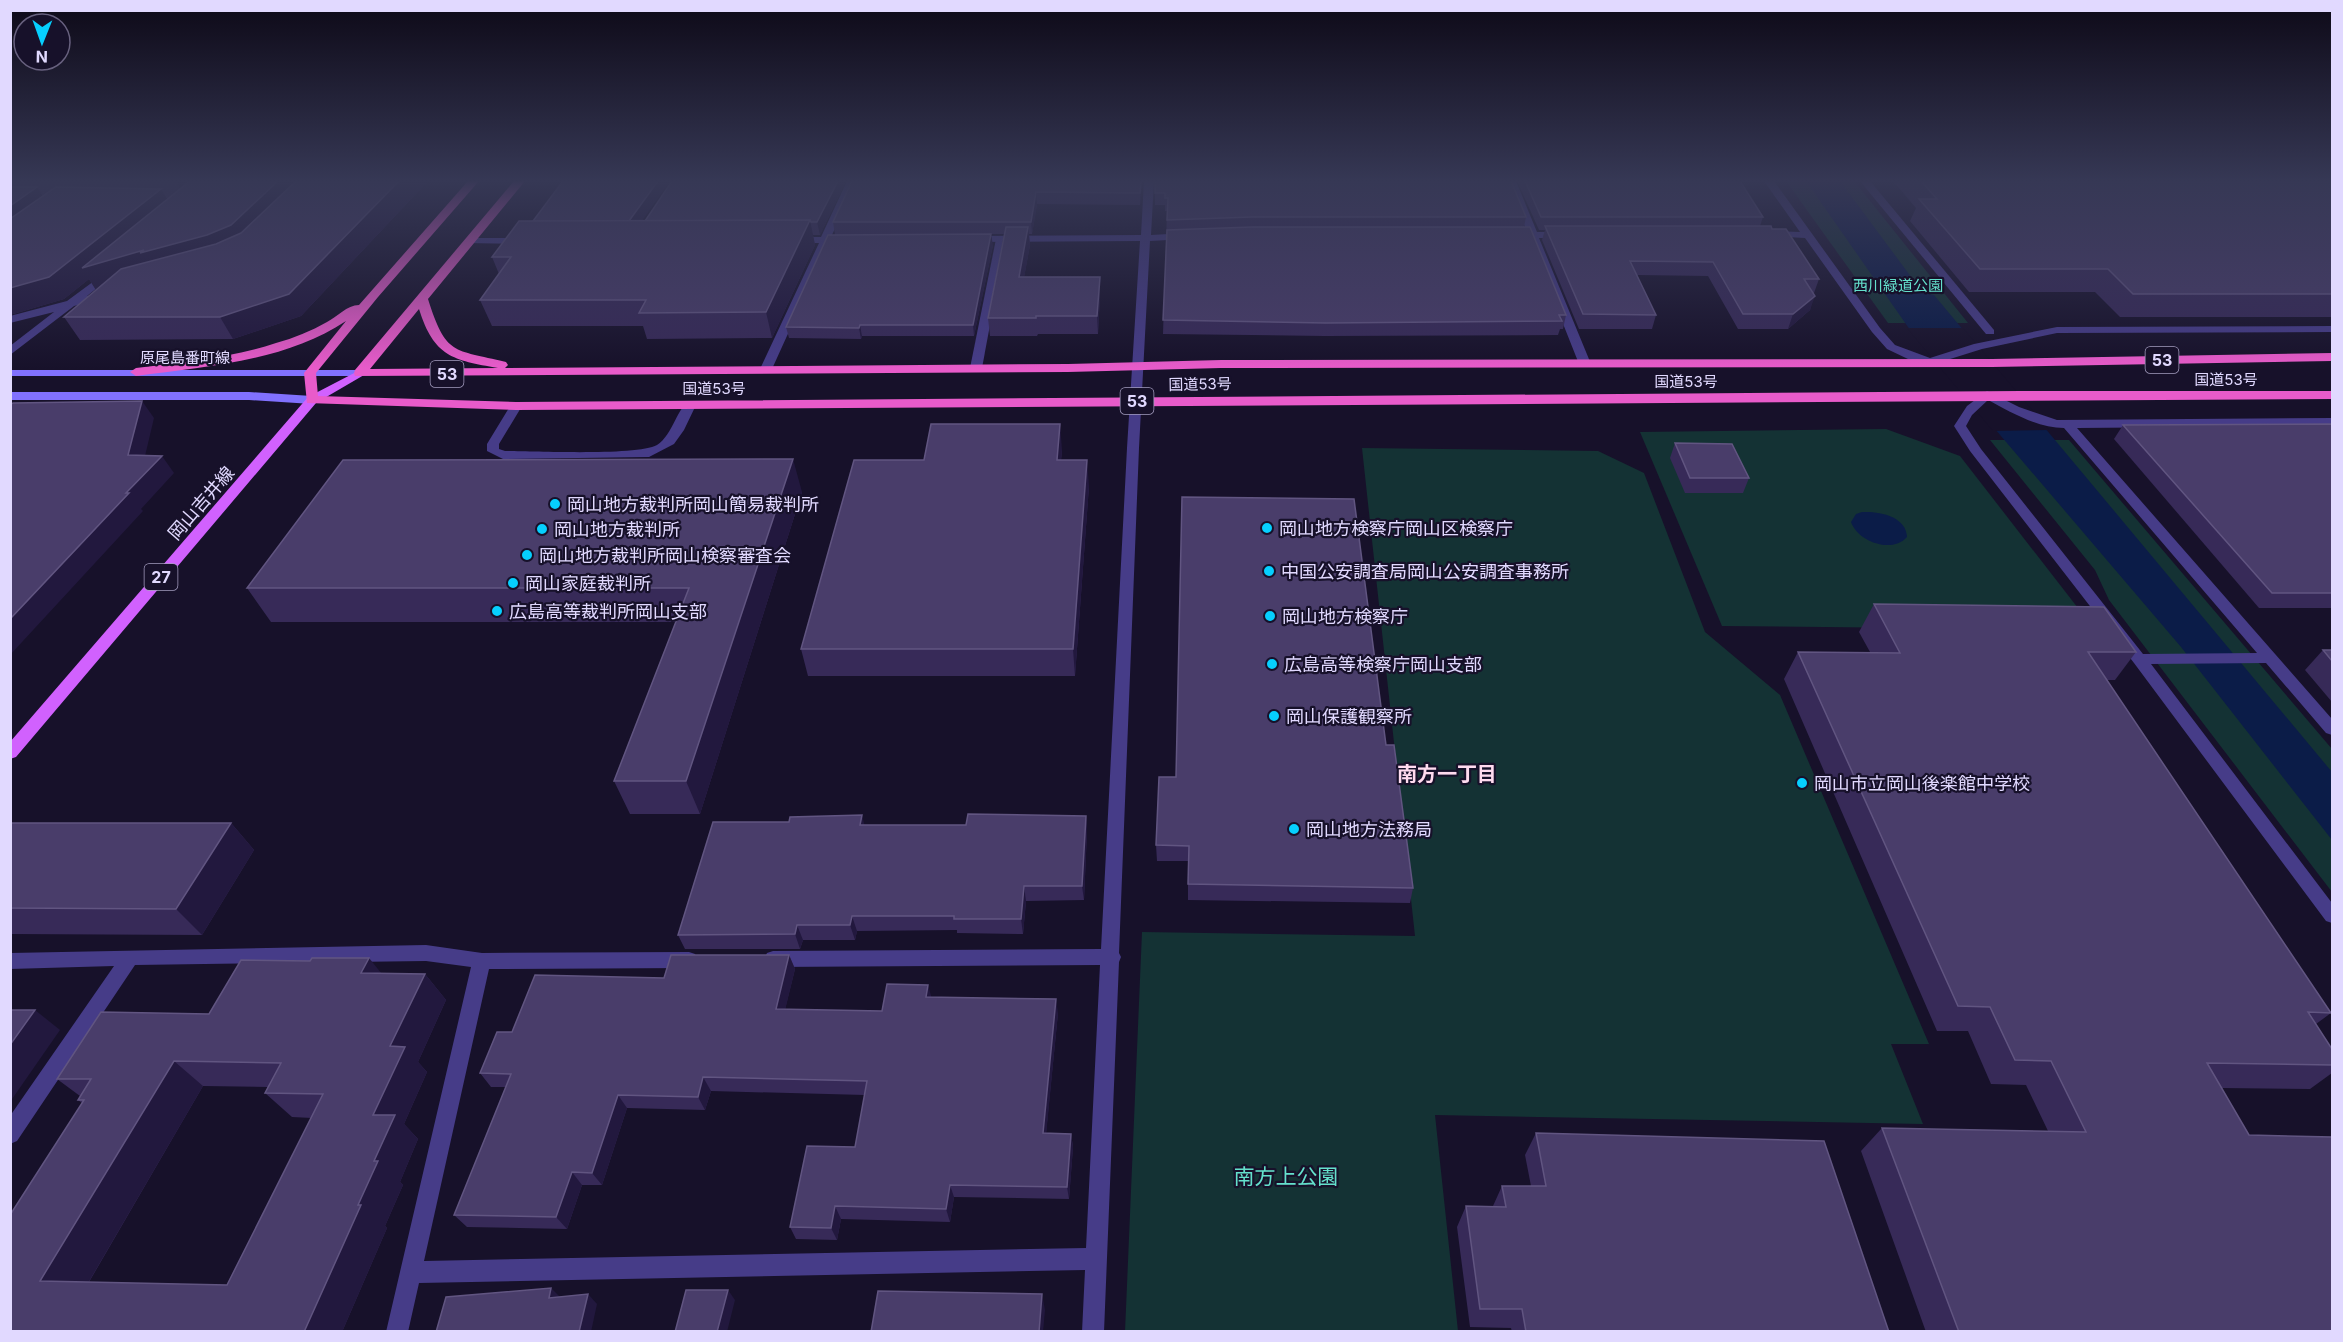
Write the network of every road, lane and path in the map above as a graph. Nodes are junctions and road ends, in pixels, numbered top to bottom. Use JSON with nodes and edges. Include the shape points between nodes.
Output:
{"nodes":[{"id":1,"x":419,"y":244,"type":"edge"},
{"id":2,"x":467,"y":244,"type":"edge"},
{"id":3,"x":822,"y":244,"type":"edge"},
{"id":4,"x":1000,"y":244,"type":"edge"},
{"id":5,"x":1146,"y":244,"type":"edge"},
{"id":6,"x":1537,"y":244,"type":"edge"},
{"id":7,"x":1815,"y":244,"type":"edge"},
{"id":8,"x":1917,"y":244,"type":"edge"},
{"id":9,"x":118,"y":266,"type":"edge"},
{"id":10,"x":116,"y":291,"type":"edge"},
{"id":11,"x":375,"y":294,"type":"junction"},
{"id":12,"x":422,"y":298,"type":"junction"},
{"id":13,"x":72,"y":303,"type":"junction"},
{"id":14,"x":10,"y":320,"type":"edge"},
{"id":15,"x":2332,"y":329,"type":"edge"},
{"id":16,"x":1990,"y":332,"type":"dead end"},
{"id":17,"x":10,"y":352,"type":"edge"},
{"id":18,"x":2332,"y":357,"type":"edge"},
{"id":19,"x":1934,"y":362,"type":"junction"},
{"id":20,"x":1585,"y":364,"type":"junction"},
{"id":21,"x":1139,"y":367,"type":"junction"},
{"id":22,"x":976,"y":368,"type":"junction"},
{"id":23,"x":766,"y":369,"type":"junction"},
{"id":24,"x":533,"y":371,"type":"junction"},
{"id":25,"x":136,"y":372,"type":"junction"},
{"id":26,"x":10,"y":373,"type":"edge"},
{"id":27,"x":310,"y":373,"type":"junction"},
{"id":28,"x":360,"y":373,"type":"junction"},
{"id":29,"x":1987,"y":395,"type":"junction"},
{"id":30,"x":2332,"y":395,"type":"edge"},
{"id":31,"x":10,"y":396,"type":"edge"},
{"id":32,"x":46,"y":396,"type":"junction"},
{"id":33,"x":312,"y":400,"type":"junction"},
{"id":34,"x":1968,"y":401,"type":"junction"},
{"id":35,"x":1137,"y":402,"type":"junction"},
{"id":36,"x":690,"y":405,"type":"junction"},
{"id":37,"x":516,"y":406,"type":"junction"},
{"id":38,"x":28,"y":411,"type":"edge"},
{"id":39,"x":2332,"y":422,"type":"edge"},
{"id":40,"x":2068,"y":425,"type":"junction"},
{"id":41,"x":2269,"y":658,"type":"junction"},
{"id":42,"x":2139,"y":659,"type":"junction"},
{"id":43,"x":2332,"y":729,"type":"edge"},
{"id":44,"x":10,"y":753,"type":"edge"},
{"id":45,"x":2332,"y":916,"type":"edge"},
{"id":46,"x":130,"y":957,"type":"junction"},
{"id":47,"x":1112,"y":957,"type":"junction"},
{"id":48,"x":706,"y":959,"type":"edge"},
{"id":49,"x":753,"y":959,"type":"edge"},
{"id":50,"x":10,"y":961,"type":"edge"},
{"id":51,"x":482,"y":961,"type":"junction"},
{"id":52,"x":10,"y":1134,"type":"edge"},
{"id":53,"x":1097,"y":1259,"type":"junction"},
{"id":54,"x":410,"y":1272,"type":"junction"},
{"id":55,"x":397,"y":1332,"type":"edge"},
{"id":56,"x":1093,"y":1332,"type":"edge"}],
"edges":[{"from":1,"to":11,"type":"highway"},
{"from":2,"to":12,"type":"highway"},
{"from":3,"to":23,"type":"street"},
{"from":4,"to":22,"type":"street"},
{"from":5,"to":21,"type":"street"},
{"from":6,"to":20,"type":"street"},
{"from":7,"to":19,"type":"street","via":[[1887,344],[1912,357]]},
{"from":8,"to":16,"type":"street"},
{"from":9,"to":13,"type":"street"},
{"from":10,"to":13,"type":"street"},
{"from":11,"to":25,"type":"highway","via":[[344,318],[285,345],[227,359]]},
{"from":11,"to":27,"type":"highway"},
{"from":12,"to":24,"type":"highway","via":[[432,332],[452,354]]},
{"from":12,"to":28,"type":"highway"},
{"from":13,"to":14,"type":"street"},
{"from":13,"to":17,"type":"street"},
{"from":15,"to":19,"type":"street","via":[[2057,330],[1978,346]]},
{"from":18,"to":19,"type":"highway","name":"国道53号","number":"53"},
{"from":19,"to":20,"type":"highway","name":"国道53号","number":"53"},
{"from":20,"to":21,"type":"highway","name":"国道53号","number":"53"},
{"from":21,"to":22,"type":"highway","name":"国道53号","number":"53"},
{"from":21,"to":35,"type":"street"},
{"from":22,"to":23,"type":"highway","name":"国道53号","number":"53"},
{"from":23,"to":24,"type":"highway","name":"国道53号","number":"53"},
{"from":24,"to":28,"type":"highway","name":"国道53号","number":"53"},
{"from":25,"to":26,"type":"main road","name":"原尾島番町線"},
{"from":25,"to":27,"type":"main road","name":"原尾島番町線"},
{"from":27,"to":28,"type":"main road","name":"原尾島番町線"},
{"from":27,"to":33,"type":"highway"},
{"from":28,"to":33,"type":"main road","name":"岡山吉井線","number":"27"},
{"from":29,"to":30,"type":"highway","name":"国道53号","number":"53"},
{"from":29,"to":34,"type":"highway","name":"国道53号","number":"53"},
{"from":29,"to":40,"type":"street","via":[[2041,420]]},
{"from":31,"to":32,"type":"main road"},
{"from":32,"to":33,"type":"main road","via":[[249,396]]},
{"from":32,"to":38,"type":"street"},
{"from":33,"to":37,"type":"highway","name":"国道53号","number":"53"},
{"from":33,"to":44,"type":"main road","name":"岡山吉井線","number":"27"},
{"from":34,"to":35,"type":"highway","name":"国道53号","number":"53"},
{"from":34,"to":42,"type":"street","via":[[1961,420],[1962,433]]},
{"from":35,"to":36,"type":"highway","name":"国道53号","number":"53"},
{"from":35,"to":47,"type":"street"},
{"from":36,"to":37,"type":"highway","name":"国道53号","number":"53"},
{"from":36,"to":37,"type":"street","via":[[671,443],[661,450],[645,454],[503,455],[493,451],[493,444]]},
{"from":39,"to":40,"type":"street"},
{"from":40,"to":41,"type":"street"},
{"from":41,"to":42,"type":"street"},
{"from":41,"to":43,"type":"street"},
{"from":42,"to":45,"type":"street"},
{"from":46,"to":50,"type":"street"},
{"from":46,"to":51,"type":"street","via":[[426,953]]},
{"from":46,"to":52,"type":"street"},
{"from":47,"to":49,"type":"street"},
{"from":47,"to":53,"type":"street"},
{"from":48,"to":51,"type":"street"},
{"from":51,"to":54,"type":"street"},
{"from":53,"to":54,"type":"street"},
{"from":53,"to":56,"type":"street"},
{"from":54,"to":55,"type":"street"}]}
